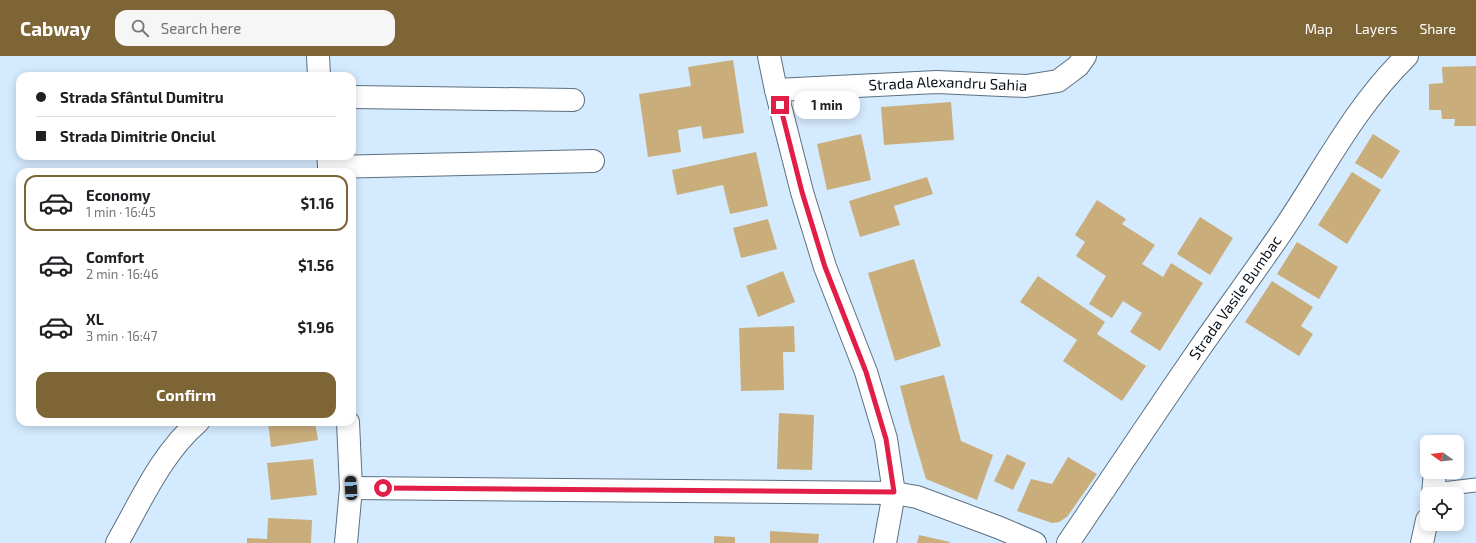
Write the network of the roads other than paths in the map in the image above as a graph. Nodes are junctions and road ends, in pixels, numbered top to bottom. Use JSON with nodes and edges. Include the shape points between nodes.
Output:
{"nodes":[{"id":1,"x":318,"y":56,"type":"edge"},
{"id":2,"x":769,"y":56,"type":"edge"},
{"id":3,"x":1085,"y":56,"type":"edge"},
{"id":4,"x":1407,"y":56,"type":"edge"},
{"id":5,"x":319,"y":72,"type":"edge"},
{"id":6,"x":776,"y":90,"type":"junction"},
{"id":7,"x":356,"y":97,"type":"edge"},
{"id":8,"x":573,"y":100,"type":"dead end"},
{"id":9,"x":593,"y":161,"type":"dead end"},
{"id":10,"x":329,"y":165,"type":"edge"},
{"id":11,"x":193,"y":426,"type":"edge"},
{"id":12,"x":348,"y":426,"type":"edge"},
{"id":13,"x":1434,"y":486,"type":"edge"},
{"id":14,"x":1476,"y":486,"type":"edge"},
{"id":15,"x":351,"y":488,"type":"junction"},
{"id":16,"x":894,"y":492,"type":"junction"},
{"id":17,"x":1425,"y":531,"type":"edge"},
{"id":18,"x":117,"y":543,"type":"edge"},
{"id":19,"x":346,"y":543,"type":"edge"},
{"id":20,"x":885,"y":543,"type":"edge"},
{"id":21,"x":1035,"y":543,"type":"edge"},
{"id":22,"x":1068,"y":543,"type":"edge"},
{"id":23,"x":1422,"y":543,"type":"edge"}],
"edges":[{"from":1,"to":5,"type":"street"},
{"from":2,"to":6,"type":"street"},
{"from":3,"to":6,"type":"street","name":"Strada Alexandru Sahia","via":[[1078,66],[1058,81],[1026,86],[937,82]]},
{"from":4,"to":22,"type":"street","name":"Strada Vasile Bumbac","via":[[1373,92],[1351,122],[1283,229]]},
{"from":6,"to":16,"type":"street","via":[[802,192],[825,267],[866,372],[886,439]]},
{"from":7,"to":8,"type":"street"},
{"from":9,"to":10,"type":"street"},
{"from":11,"to":18,"type":"street","via":[[163,460]]},
{"from":12,"to":15,"type":"street"},
{"from":13,"to":14,"type":"lane"},
{"from":15,"to":16,"type":"street"},
{"from":15,"to":19,"type":"street"},
{"from":16,"to":20,"type":"street"},
{"from":16,"to":21,"type":"street","via":[[917,496]]},
{"from":17,"to":23,"type":"street"}]}
